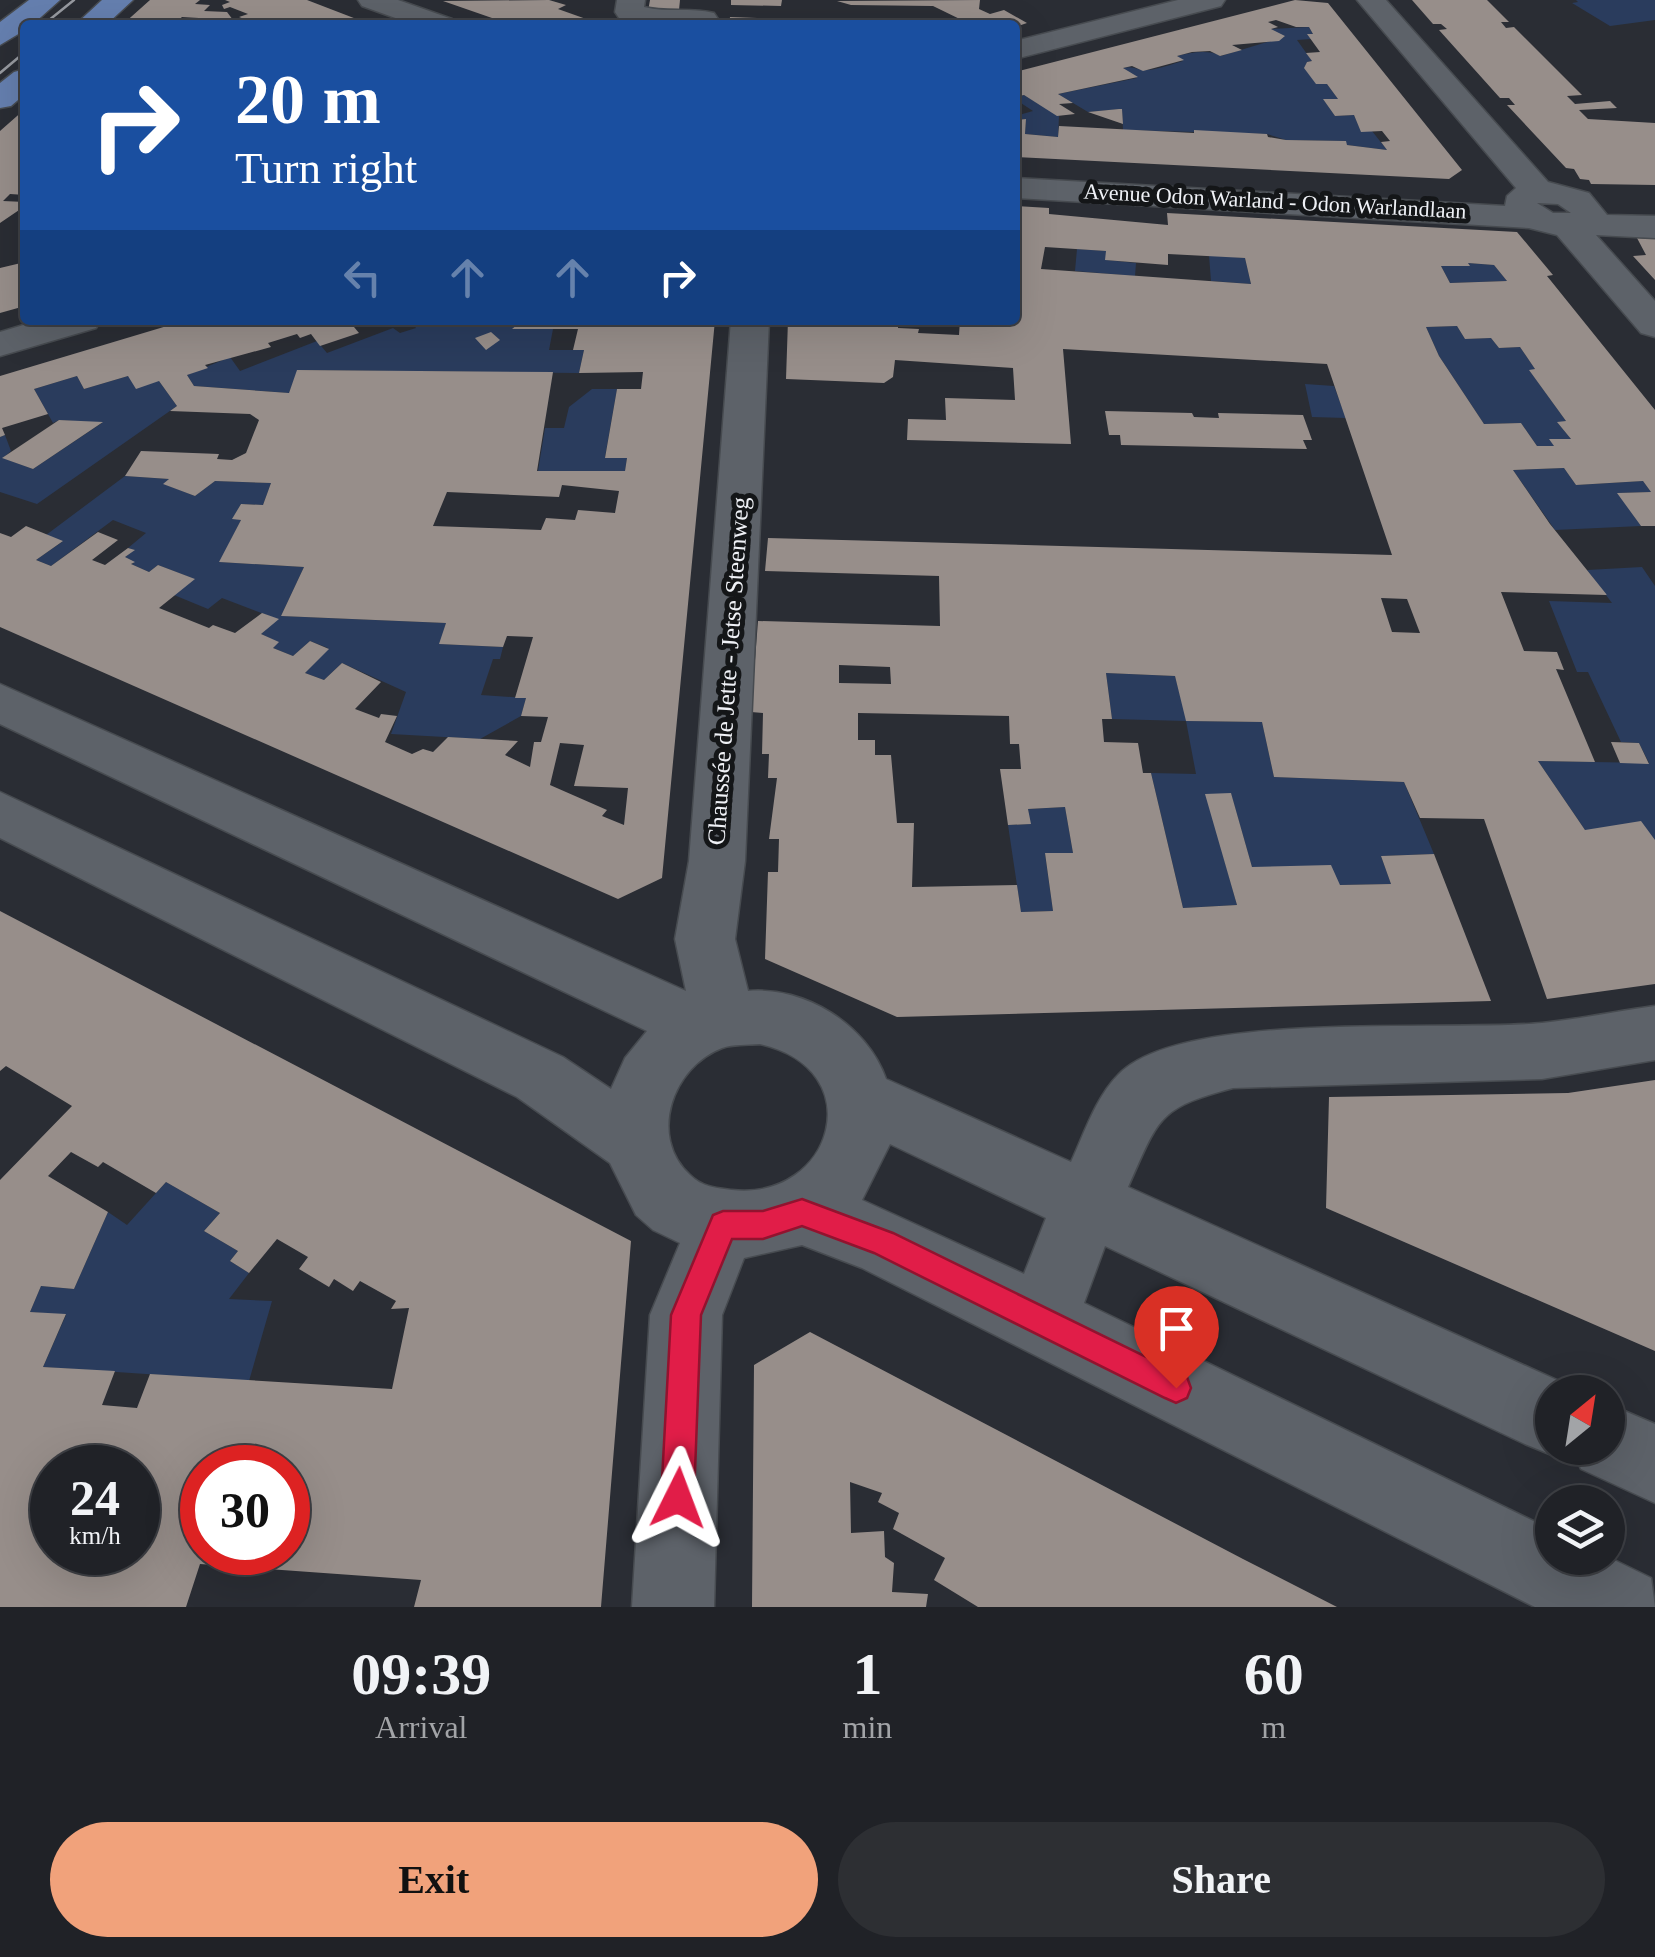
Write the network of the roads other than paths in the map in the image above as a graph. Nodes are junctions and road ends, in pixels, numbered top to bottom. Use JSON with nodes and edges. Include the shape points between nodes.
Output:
{"nodes":[{"id":1,"x":46,"y":0,"type":"edge"},
{"id":2,"x":119,"y":0,"type":"edge"},
{"id":3,"x":372,"y":0,"type":"edge"},
{"id":4,"x":632,"y":0,"type":"edge"},
{"id":5,"x":1211,"y":0,"type":"edge"},
{"id":6,"x":1371,"y":0,"type":"edge"},
{"id":7,"x":704,"y":15,"type":"edge"},
{"id":8,"x":20,"y":20,"type":"edge"},
{"id":9,"x":20,"y":20,"type":"edge"},
{"id":10,"x":95,"y":20,"type":"edge"},
{"id":11,"x":428,"y":20,"type":"edge"},
{"id":12,"x":0,"y":36,"type":"edge"},
{"id":13,"x":1020,"y":49,"type":"edge"},
{"id":14,"x":20,"y":82,"type":"edge"},
{"id":15,"x":0,"y":99,"type":"edge"},
{"id":16,"x":1020,"y":174,"type":"edge"},
{"id":17,"x":1020,"y":188,"type":"edge"},
{"id":18,"x":1655,"y":206,"type":"edge"},
{"id":19,"x":1554,"y":209,"type":"junction"},
{"id":20,"x":1655,"y":227,"type":"edge"},
{"id":21,"x":65,"y":325,"type":"edge"},
{"id":22,"x":750,"y":325,"type":"edge"},
{"id":23,"x":1655,"y":325,"type":"edge"},
{"id":24,"x":0,"y":344,"type":"edge"},
{"id":25,"x":0,"y":702,"type":"edge"},
{"id":26,"x":0,"y":813,"type":"edge"},
{"id":27,"x":713,"y":1023,"type":"junction"},
{"id":28,"x":1655,"y":1033,"type":"edge"},
{"id":29,"x":860,"y":1098,"type":"junction"},
{"id":30,"x":634,"y":1142,"type":"junction"},
{"id":31,"x":1086,"y":1204,"type":"junction"},
{"id":32,"x":802,"y":1212,"type":"junction"},
{"id":33,"x":723,"y":1224,"type":"junction"},
{"id":34,"x":1042,"y":1320,"type":"junction"},
{"id":35,"x":1535,"y":1409,"type":"edge"},
{"id":36,"x":1625,"y":1450,"type":"edge"},
{"id":37,"x":1655,"y":1464,"type":"edge"},
{"id":38,"x":673,"y":1607,"type":"edge"},
{"id":39,"x":1622,"y":1607,"type":"edge"}],
"edges":[{"from":1,"to":8,"type":"main road"},
{"from":2,"to":10,"type":"main road"},
{"from":3,"to":11,"type":"street"},
{"from":4,"to":7,"type":"street","via":[[629,12],[662,20]]},
{"from":5,"to":13,"type":"street"},
{"from":6,"to":19,"type":"street"},
{"from":9,"to":12,"type":"main road"},
{"from":14,"to":15,"type":"main road"},
{"from":16,"to":19,"type":"street","name":"Avenue Odon Warland - Odon Warlandlaan"},
{"from":17,"to":19,"type":"street","name":"Avenue Odon Warland - Odon Warlandlaan"},
{"from":18,"to":19,"type":"street","name":"Avenue Odon Warland - Odon Warlandlaan"},
{"from":19,"to":20,"type":"street","name":"Avenue Odon Warland - Odon Warlandlaan"},
{"from":19,"to":23,"type":"street"},
{"from":21,"to":24,"type":"street"},
{"from":22,"to":27,"type":"street","name":"Chaussée de Jette - Jetse Steenweg","via":[[717,861],[705,939]]},
{"from":25,"to":27,"type":"street"},
{"from":26,"to":30,"type":"street","via":[[540,1076]]},
{"from":27,"to":29,"type":"street","via":[[760,1017],[795,1025],[825,1042],[848,1067]]},
{"from":27,"to":30,"type":"street","via":[[671,1046],[648,1074],[635,1106]]},
{"from":28,"to":31,"type":"street","via":[[1542,1051],[1233,1060],[1170,1076],[1141,1095]]},
{"from":29,"to":31,"type":"street"},
{"from":29,"to":32,"type":"street","via":[[860,1141],[840,1182]]},
{"from":30,"to":33,"type":"street","via":[[664,1196],[690,1215]]},
{"from":31,"to":34,"type":"street"},
{"from":31,"to":35,"type":"street"},
{"from":32,"to":33,"type":"street","via":[[763,1225]]},
{"from":32,"to":34,"type":"street","via":[[882,1242]]},
{"from":33,"to":38,"type":"street","via":[[686,1315]]},
{"from":34,"to":39,"type":"street"},
{"from":36,"to":37,"type":"street"}]}
